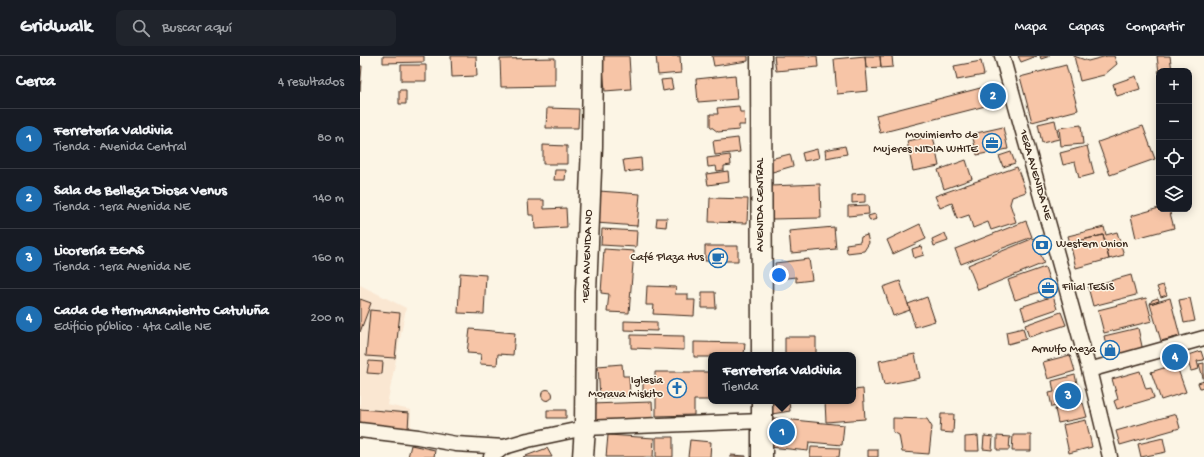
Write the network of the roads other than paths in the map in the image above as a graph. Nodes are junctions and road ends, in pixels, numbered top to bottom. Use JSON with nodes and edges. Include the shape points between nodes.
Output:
{"nodes":[{"id":1,"x":593,"y":56,"type":"edge"},
{"id":2,"x":760,"y":56,"type":"edge"},
{"id":3,"x":1002,"y":56,"type":"edge"},
{"id":4,"x":1204,"y":338,"type":"edge"},
{"id":5,"x":762,"y":352,"type":"edge"},
{"id":6,"x":1089,"y":370,"type":"junction"},
{"id":7,"x":762,"y":404,"type":"edge"},
{"id":8,"x":762,"y":420,"type":"junction"},
{"id":9,"x":585,"y":428,"type":"junction"},
{"id":10,"x":360,"y":430,"type":"edge"},
{"id":11,"x":504,"y":447,"type":"junction"},
{"id":12,"x":491,"y":457,"type":"edge"},
{"id":13,"x":583,"y":457,"type":"edge"},
{"id":14,"x":762,"y":457,"type":"edge"},
{"id":15,"x":1110,"y":457,"type":"edge"}],
"edges":[{"from":1,"to":9,"type":"street","name":"1ERA AVENIDA NO"},
{"from":2,"to":5,"type":"street","name":"AVENIDA CENTRAL"},
{"from":3,"to":6,"type":"street","name":"1ERA AVENIDA NE"},
{"from":4,"to":6,"type":"street"},
{"from":6,"to":15,"type":"street","name":"1ERA AVENIDA NE"},
{"from":7,"to":8,"type":"street"},
{"from":8,"to":9,"type":"street"},
{"from":8,"to":14,"type":"street"},
{"from":9,"to":11,"type":"street"},
{"from":9,"to":13,"type":"street","name":"1ERA AVENIDA NO"},
{"from":10,"to":11,"type":"street","via":[[456,444]]},
{"from":11,"to":12,"type":"street"}]}
